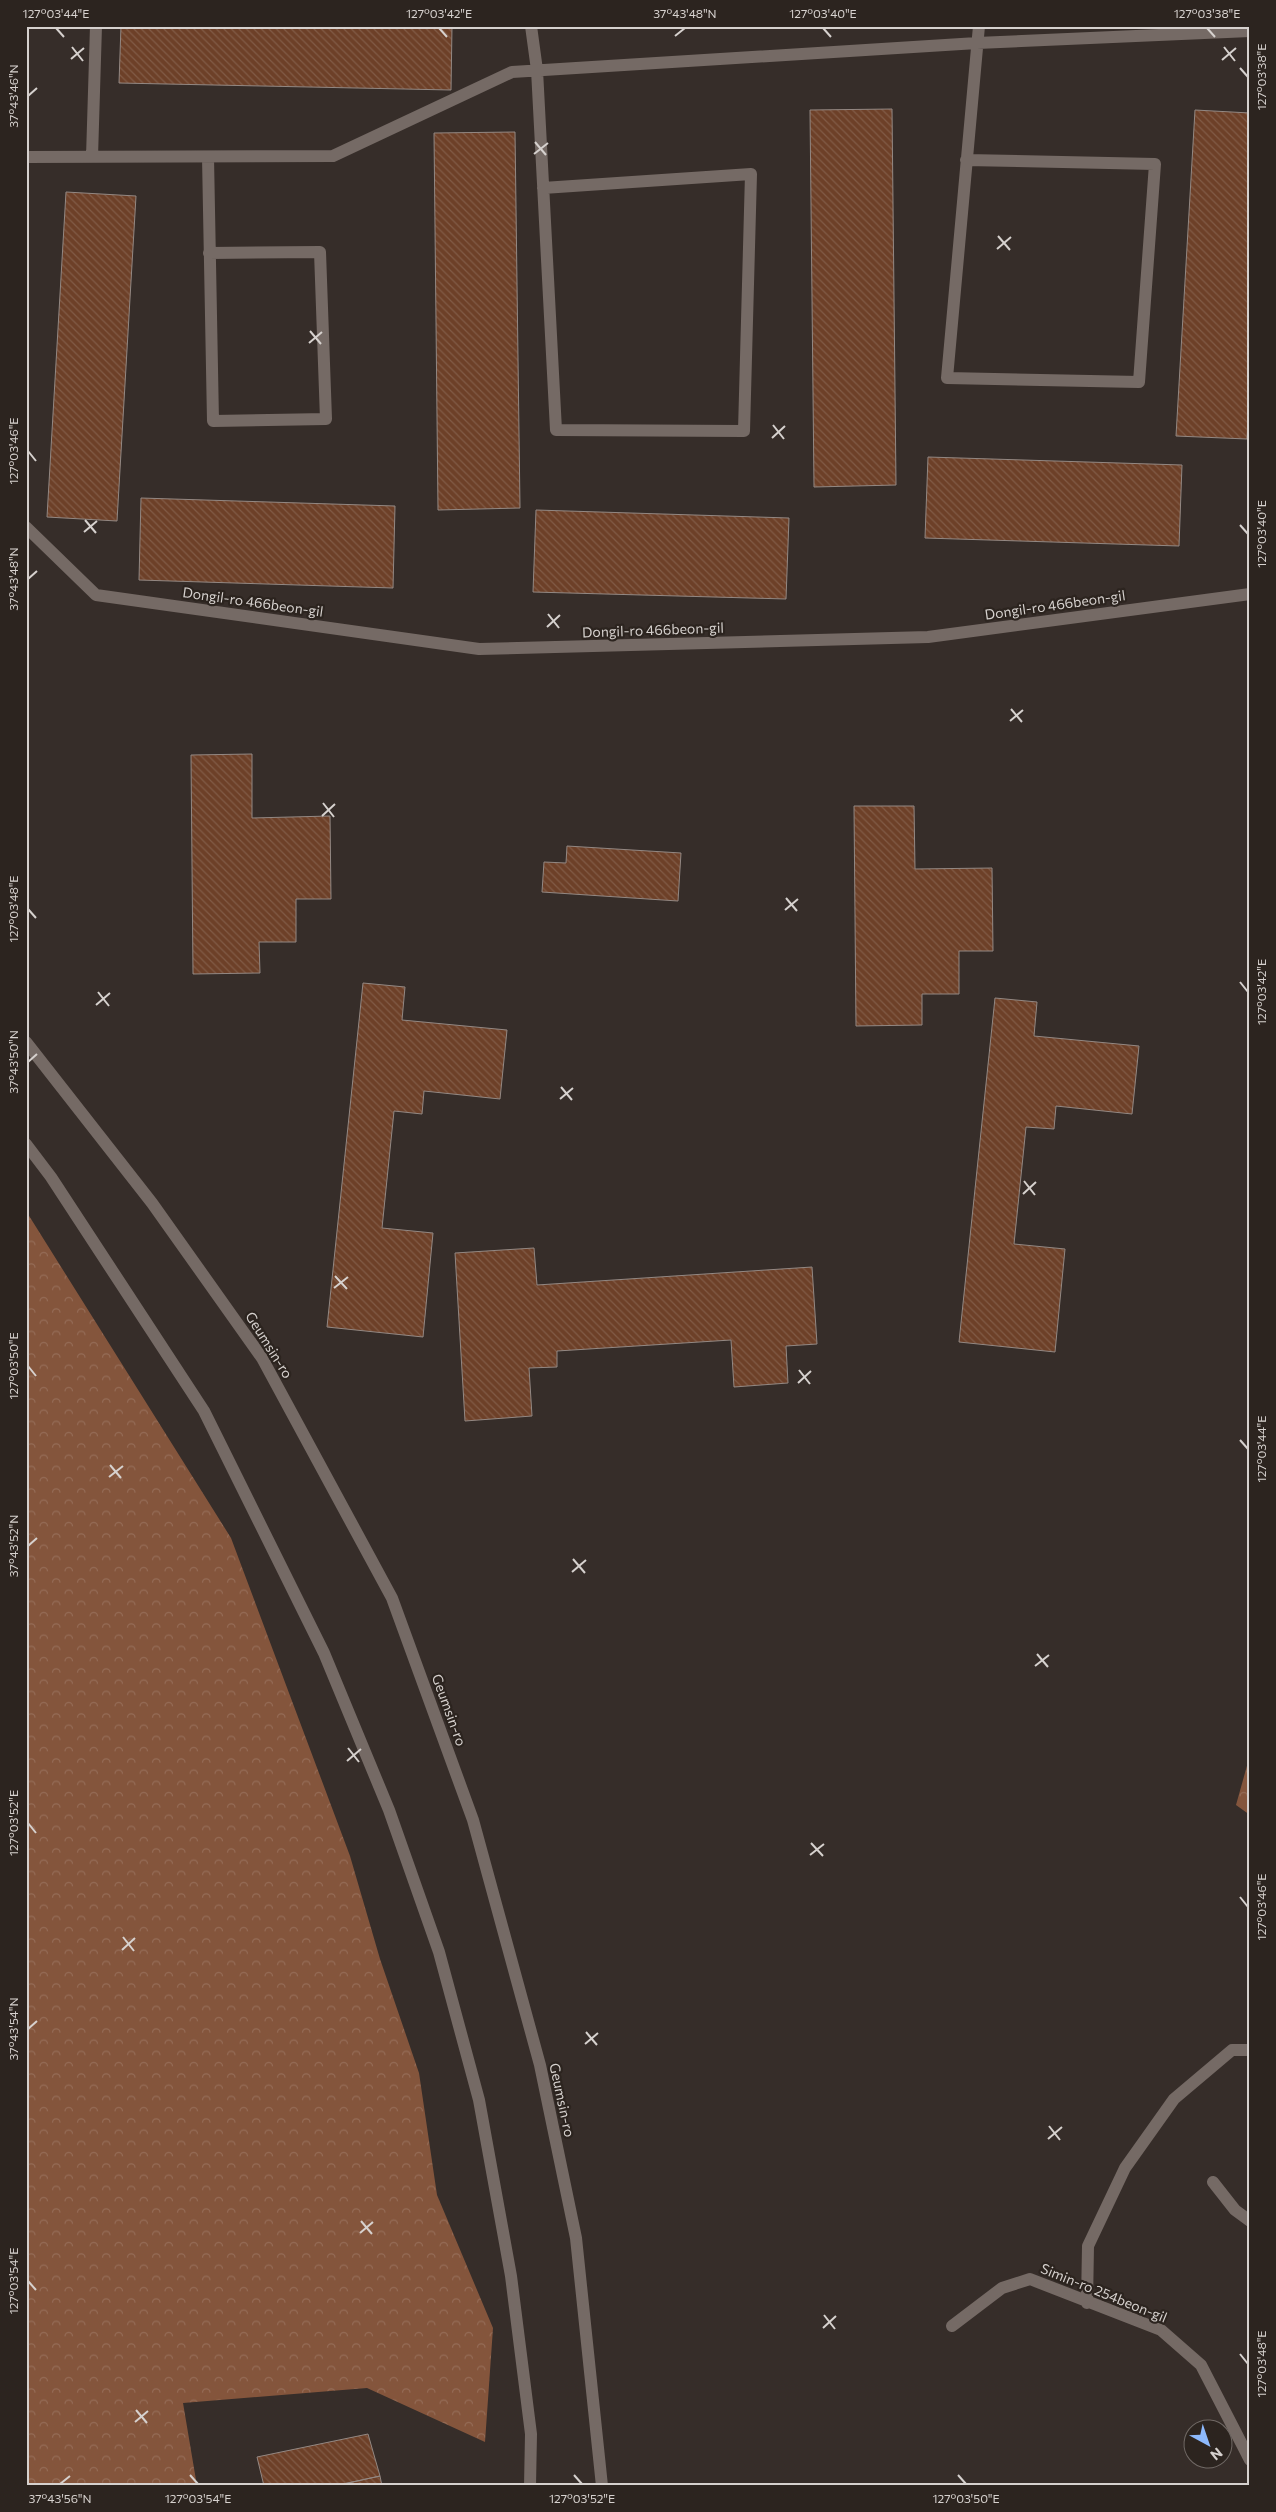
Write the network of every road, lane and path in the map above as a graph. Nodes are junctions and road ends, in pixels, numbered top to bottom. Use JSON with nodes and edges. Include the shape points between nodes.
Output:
{"nodes":[{"id":1,"x":96,"y":26,"type":"edge"},
{"id":2,"x":531,"y":26,"type":"edge"},
{"id":3,"x":978,"y":26,"type":"edge"},
{"id":4,"x":1250,"y":31,"type":"edge"},
{"id":5,"x":977,"y":43,"type":"junction"},
{"id":6,"x":537,"y":70,"type":"junction"},
{"id":7,"x":92,"y":157,"type":"junction"},
{"id":8,"x":208,"y":157,"type":"junction"},
{"id":9,"x":26,"y":158,"type":"edge"},
{"id":10,"x":966,"y":160,"type":"junction"},
{"id":11,"x":543,"y":188,"type":"junction"},
{"id":12,"x":209,"y":254,"type":"junction"},
{"id":13,"x":26,"y":527,"type":"edge"},
{"id":14,"x":1250,"y":594,"type":"edge"},
{"id":15,"x":26,"y":1042,"type":"edge"},
{"id":16,"x":26,"y":1144,"type":"edge"},
{"id":17,"x":1250,"y":2050,"type":"edge"},
{"id":18,"x":1213,"y":2182,"type":"dead end"},
{"id":19,"x":1250,"y":2221,"type":"edge"},
{"id":20,"x":1087,"y":2302,"type":"junction"},
{"id":21,"x":952,"y":2326,"type":"dead end"},
{"id":22,"x":1250,"y":2460,"type":"edge"},
{"id":23,"x":530,"y":2486,"type":"edge"},
{"id":24,"x":602,"y":2486,"type":"edge"}],
"edges":[{"from":1,"to":7,"type":"street"},
{"from":2,"to":6,"type":"street"},
{"from":3,"to":5,"type":"street"},
{"from":4,"to":5,"type":"street"},
{"from":5,"to":6,"type":"street"},
{"from":5,"to":10,"type":"street"},
{"from":6,"to":8,"type":"street","via":[[512,72],[333,156]]},
{"from":6,"to":11,"type":"street"},
{"from":7,"to":8,"type":"street"},
{"from":7,"to":9,"type":"street"},
{"from":8,"to":12,"type":"street"},
{"from":10,"to":10,"type":"street","via":[[947,378],[1139,382],[1156,164]]},
{"from":11,"to":11,"type":"street","via":[[556,430],[744,431],[751,174]]},
{"from":12,"to":12,"type":"street","via":[[213,421],[326,419],[320,252]]},
{"from":13,"to":14,"type":"street","name":"Dongil-ro 466beon-gil","via":[[96,595],[479,649],[928,637]]},
{"from":15,"to":24,"type":"street","name":"Geumsin-ro","via":[[152,1203],[262,1358],[392,1598],[473,1820],[540,2066],[576,2238]]},
{"from":16,"to":23,"type":"street","via":[[52,1177],[204,1411],[324,1654],[389,1810],[439,1952],[479,2100],[511,2276],[530,2434]]},
{"from":17,"to":20,"type":"street","via":[[1232,2050],[1174,2099],[1125,2168],[1088,2246]]},
{"from":18,"to":19,"type":"street","via":[[1235,2210]]},
{"from":20,"to":21,"type":"street","name":"Simin-ro 254beon-gil","via":[[1030,2279],[1002,2288]]},
{"from":20,"to":22,"type":"street","name":"Simin-ro 254beon-gil","via":[[1161,2330],[1201,2365]]}]}
